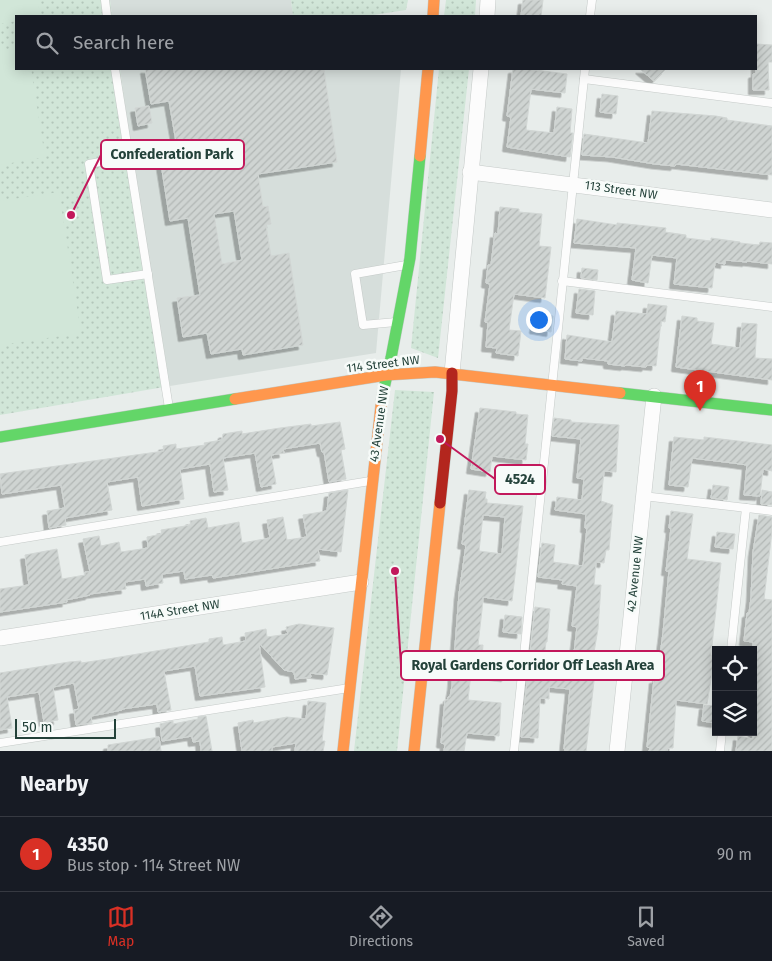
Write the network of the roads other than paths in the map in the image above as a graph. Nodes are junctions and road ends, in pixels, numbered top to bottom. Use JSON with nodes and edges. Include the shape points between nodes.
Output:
{"nodes":[{"id":1,"x":105,"y":0,"type":"edge"},
{"id":2,"x":434,"y":0,"type":"edge"},
{"id":3,"x":488,"y":0,"type":"edge"},
{"id":4,"x":592,"y":0,"type":"edge"},
{"id":5,"x":107,"y":15,"type":"edge"},
{"id":6,"x":433,"y":15,"type":"edge"},
{"id":7,"x":487,"y":15,"type":"edge"},
{"id":8,"x":590,"y":15,"type":"edge"},
{"id":9,"x":115,"y":70,"type":"edge"},
{"id":10,"x":428,"y":70,"type":"edge"},
{"id":11,"x":481,"y":70,"type":"edge"},
{"id":12,"x":585,"y":70,"type":"edge"},
{"id":13,"x":584,"y":79,"type":"junction"},
{"id":14,"x":772,"y":102,"type":"edge"},
{"id":15,"x":129,"y":157,"type":"junction"},
{"id":16,"x":470,"y":172,"type":"junction"},
{"id":17,"x":572,"y":184,"type":"junction"},
{"id":18,"x":772,"y":210,"type":"edge"},
{"id":19,"x":408,"y":265,"type":"junction"},
{"id":20,"x":148,"y":274,"type":"junction"},
{"id":21,"x":562,"y":281,"type":"junction"},
{"id":22,"x":772,"y":307,"type":"edge"},
{"id":23,"x":398,"y":322,"type":"junction"},
{"id":24,"x":452,"y":373,"type":"junction"},
{"id":25,"x":386,"y":376,"type":"junction"},
{"id":26,"x":551,"y":385,"type":"junction"},
{"id":27,"x":654,"y":396,"type":"junction"},
{"id":28,"x":170,"y":410,"type":"junction"},
{"id":29,"x":772,"y":410,"type":"edge"},
{"id":30,"x":0,"y":436,"type":"edge"},
{"id":31,"x":372,"y":481,"type":"junction"},
{"id":32,"x":643,"y":496,"type":"junction"},
{"id":33,"x":746,"y":508,"type":"junction"},
{"id":34,"x":772,"y":511,"type":"edge"},
{"id":35,"x":0,"y":542,"type":"edge"},
{"id":36,"x":361,"y":582,"type":"junction"},
{"id":37,"x":0,"y":638,"type":"edge"},
{"id":38,"x":731,"y":646,"type":"edge"},
{"id":39,"x":350,"y":688,"type":"junction"},
{"id":40,"x":722,"y":736,"type":"edge"},
{"id":41,"x":0,"y":743,"type":"edge"},
{"id":42,"x":343,"y":751,"type":"edge"},
{"id":43,"x":414,"y":751,"type":"edge"},
{"id":44,"x":514,"y":751,"type":"edge"},
{"id":45,"x":616,"y":751,"type":"edge"},
{"id":46,"x":720,"y":751,"type":"edge"}],
"edges":[{"from":1,"to":5,"type":"lane"},
{"from":2,"to":6,"type":"street"},
{"from":3,"to":7,"type":"street"},
{"from":4,"to":8,"type":"lane"},
{"from":9,"to":15,"type":"lane"},
{"from":10,"to":19,"type":"street","name":"43 Avenue NW"},
{"from":11,"to":16,"type":"street"},
{"from":12,"to":13,"type":"lane"},
{"from":13,"to":14,"type":"lane"},
{"from":13,"to":17,"type":"lane"},
{"from":15,"to":20,"type":"lane"},
{"from":15,"to":20,"type":"lane","via":[[89,164],[107,280]]},
{"from":16,"to":17,"type":"street","name":"113 Street NW"},
{"from":16,"to":24,"type":"street"},
{"from":17,"to":18,"type":"street","name":"113 Street NW"},
{"from":17,"to":21,"type":"lane"},
{"from":19,"to":23,"type":"street","name":"43 Avenue NW"},
{"from":19,"to":23,"type":"lane","via":[[355,274],[363,325]]},
{"from":20,"to":28,"type":"lane"},
{"from":21,"to":22,"type":"lane"},
{"from":21,"to":26,"type":"lane"},
{"from":23,"to":25,"type":"street","name":"43 Avenue NW"},
{"from":24,"to":25,"type":"street","name":"114 Street NW"},
{"from":24,"to":26,"type":"street","name":"114 Street NW"},
{"from":24,"to":43,"type":"street"},
{"from":25,"to":28,"type":"street","name":"114 Street NW"},
{"from":25,"to":31,"type":"street","name":"43 Avenue NW"},
{"from":26,"to":27,"type":"street","name":"114 Street NW"},
{"from":26,"to":44,"type":"lane"},
{"from":27,"to":29,"type":"street","name":"114 Street NW"},
{"from":27,"to":32,"type":"street","name":"42 Avenue NW"},
{"from":28,"to":30,"type":"street","name":"114 Street NW"},
{"from":31,"to":35,"type":"lane"},
{"from":31,"to":36,"type":"street","name":"43 Avenue NW"},
{"from":32,"to":33,"type":"lane"},
{"from":32,"to":45,"type":"street","name":"42 Avenue NW"},
{"from":33,"to":34,"type":"lane"},
{"from":33,"to":38,"type":"lane"},
{"from":36,"to":37,"type":"street","name":"114A Street NW"},
{"from":36,"to":39,"type":"street","name":"43 Avenue NW"},
{"from":39,"to":41,"type":"lane"},
{"from":39,"to":42,"type":"street","name":"43 Avenue NW"},
{"from":40,"to":46,"type":"lane"}]}
